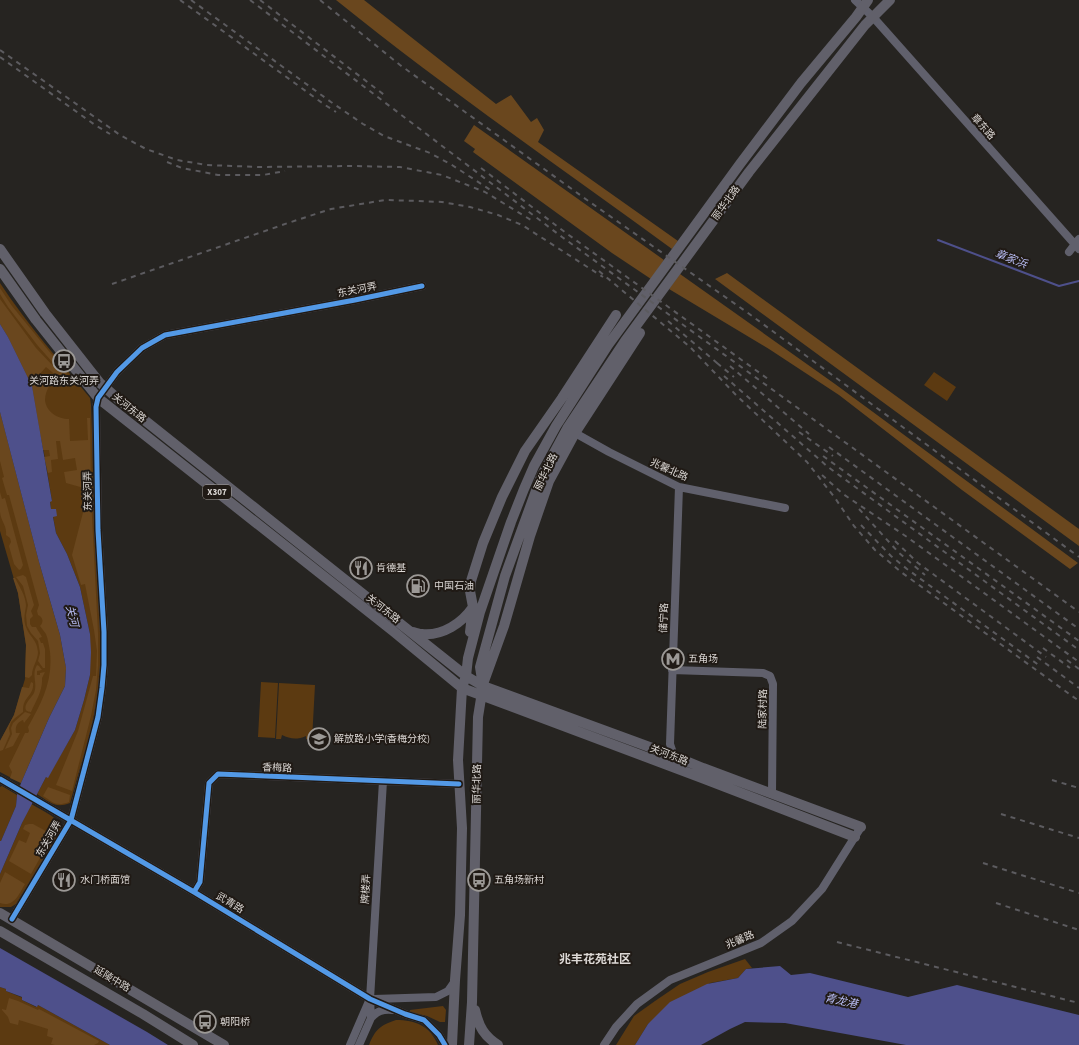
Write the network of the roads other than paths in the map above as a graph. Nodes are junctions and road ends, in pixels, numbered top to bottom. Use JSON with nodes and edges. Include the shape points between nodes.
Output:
{"nodes":[{"id":1,"x":890,"y":0,"type":"edge"},
{"id":2,"x":862,"y":2,"type":"edge"},
{"id":3,"x":873,"y":18,"type":"junction"},
{"id":4,"x":1078,"y":244,"type":"edge"},
{"id":5,"x":0,"y":249,"type":"edge"},
{"id":6,"x":1068,"y":252,"type":"dead end"},
{"id":7,"x":0,"y":269,"type":"edge"},
{"id":8,"x":422,"y":286,"type":"dead end"},
{"id":9,"x":616,"y":315,"type":"dead end"},
{"id":10,"x":640,"y":333,"type":"dead end"},
{"id":11,"x":106,"y":388,"type":"junction"},
{"id":12,"x":98,"y":398,"type":"junction"},
{"id":13,"x":575,"y":433,"type":"junction"},
{"id":14,"x":679,"y":488,"type":"junction"},
{"id":15,"x":785,"y":508,"type":"dead end"},
{"id":16,"x":493,"y":572,"type":"junction"},
{"id":17,"x":473,"y":607,"type":"junction"},
{"id":18,"x":411,"y":631,"type":"junction"},
{"id":19,"x":672,"y":670,"type":"junction"},
{"id":20,"x":466,"y":676,"type":"junction"},
{"id":21,"x":462,"y":688,"type":"junction"},
{"id":22,"x":482,"y":690,"type":"junction"},
{"id":23,"x":674,"y":756,"type":"junction"},
{"id":24,"x":683,"y":771,"type":"junction"},
{"id":25,"x":0,"y":779,"type":"edge"},
{"id":26,"x":383,"y":781,"type":"junction"},
{"id":27,"x":459,"y":784,"type":"junction"},
{"id":28,"x":772,"y":794,"type":"junction"},
{"id":29,"x":71,"y":820,"type":"junction"},
{"id":30,"x":861,"y":827,"type":"joint"},
{"id":31,"x":855,"y":837,"type":"junction"},
{"id":32,"x":194,"y":892,"type":"junction"},
{"id":33,"x":0,"y":912,"type":"edge"},
{"id":34,"x":12,"y":920,"type":"junction"},
{"id":35,"x":0,"y":930,"type":"edge"},
{"id":36,"x":455,"y":980,"type":"junction"},
{"id":37,"x":370,"y":999,"type":"junction"},
{"id":38,"x":472,"y":1002,"type":"junction"},
{"id":39,"x":397,"y":1010,"type":"junction"},
{"id":40,"x":371,"y":1018,"type":"junction"},
{"id":41,"x":194,"y":1045,"type":"edge"},
{"id":42,"x":224,"y":1045,"type":"edge"},
{"id":43,"x":350,"y":1045,"type":"edge"},
{"id":44,"x":359,"y":1045,"type":"edge"},
{"id":45,"x":445,"y":1045,"type":"edge"},
{"id":46,"x":452,"y":1045,"type":"edge"},
{"id":47,"x":469,"y":1045,"type":"edge"},
{"id":48,"x":498,"y":1045,"type":"edge"},
{"id":49,"x":604,"y":1045,"type":"edge"}],
"edges":[{"from":1,"to":3,"type":"main road","name":"丽华北路"},
{"from":2,"to":3,"type":"street","name":"章东路"},
{"from":2,"to":16,"type":"main road","name":"丽华北路","via":[[856,18],[801,83],[608,344],[534,466]]},
{"from":3,"to":4,"type":"street","name":"章东路"},
{"from":3,"to":22,"type":"main road","name":"丽华北路","via":[[749,172],[625,341],[568,427],[541,477],[505,576],[480,667]]},
{"from":4,"to":6,"type":"street"},
{"from":5,"to":11,"type":"main road","name":"关河东路","number":"X307","via":[[45,313]]},
{"from":7,"to":12,"type":"main road","name":"关河东路","number":"X307","via":[[36,320]]},
{"from":8,"to":11,"type":"street","name":"东关河弄","via":[[165,335],[142,348],[117,372]]},
{"from":9,"to":17,"type":"main road","via":[[525,451],[483,543],[471,581]]},
{"from":10,"to":13,"type":"main road"},
{"from":11,"to":12,"type":"street","name":"东关河弄"},
{"from":11,"to":18,"type":"main road","name":"关河东路","number":"X307"},
{"from":12,"to":21,"type":"main road","name":"关河东路","number":"X307"},
{"from":12,"to":29,"type":"street","name":"东关河弄","via":[[98,530],[104,665],[98,717]]},
{"from":13,"to":14,"type":"street","name":"兆馨北路"},
{"from":13,"to":22,"type":"main road","via":[[549,481]]},
{"from":14,"to":15,"type":"street","name":"兆馨北路"},
{"from":14,"to":19,"type":"street","name":"储宁路"},
{"from":16,"to":17,"type":"main road"},
{"from":16,"to":20,"type":"main road","name":"丽华北路","via":[[468,658]]},
{"from":17,"to":18,"type":"main road","via":[[468,615],[452,627],[435,634]]},
{"from":17,"to":20,"type":"main road"},
{"from":18,"to":20,"type":"main road","name":"关河东路","number":"X307"},
{"from":19,"to":23,"type":"street","name":"储宁路","via":[[670,744]]},
{"from":19,"to":28,"type":"street","name":"陆家村路","via":[[763,673],[770,676],[773,684]]},
{"from":20,"to":21,"type":"main road","name":"丽华北路"},
{"from":20,"to":22,"type":"main road","name":"关河东路","number":"X307"},
{"from":21,"to":22,"type":"main road","name":"关河东路","number":"X307"},
{"from":21,"to":27,"type":"main road","name":"丽华北路"},
{"from":22,"to":23,"type":"main road","name":"关河东路","number":"X307"},
{"from":22,"to":24,"type":"main road","name":"关河东路","number":"X307"},
{"from":22,"to":38,"type":"main road","name":"丽华北路","via":[[478,717]]},
{"from":23,"to":24,"type":"street","name":"储宁路"},
{"from":23,"to":28,"type":"main road","name":"关河东路","number":"X307"},
{"from":24,"to":31,"type":"main road","name":"关河东路","number":"X307"},
{"from":25,"to":29,"type":"street","name":"武青路"},
{"from":26,"to":27,"type":"street","name":"香梅路"},
{"from":26,"to":32,"type":"street","name":"香梅路","via":[[218,774],[209,783],[200,882]]},
{"from":26,"to":37,"type":"street","name":"牌楼弄"},
{"from":27,"to":36,"type":"main road","name":"丽华北路","via":[[462,828]]},
{"from":28,"to":30,"type":"main road","name":"关河东路","number":"X307"},
{"from":29,"to":32,"type":"street","name":"武青路"},
{"from":29,"to":34,"type":"street","name":"东关河弄"},
{"from":30,"to":31,"type":"street","name":"兆馨路"},
{"from":31,"to":49,"type":"street","name":"兆馨路","via":[[822,889],[792,921],[761,942],[670,980],[637,1004]]},
{"from":32,"to":37,"type":"street","name":"武青路"},
{"from":33,"to":34,"type":"main road","name":"延陵中路"},
{"from":34,"to":42,"type":"main road","name":"延陵中路"},
{"from":35,"to":41,"type":"main road","name":"延陵中路"},
{"from":36,"to":37,"type":"street","via":[[448,991],[436,997]]},
{"from":36,"to":46,"type":"main road","name":"丽华北路"},
{"from":37,"to":39,"type":"street","name":"武青路"},
{"from":37,"to":40,"type":"street","name":"牌楼弄"},
{"from":37,"to":43,"type":"street","name":"牌楼弄"},
{"from":38,"to":47,"type":"main road","name":"丽华北路"},
{"from":38,"to":48,"type":"main road","via":[[484,1034]]},
{"from":39,"to":40,"type":"street","via":[[385,1009],[376,1012]]},
{"from":39,"to":45,"type":"street","name":"武青路","via":[[424,1020],[440,1035]]},
{"from":40,"to":44,"type":"street","name":"牌楼弄"}]}
